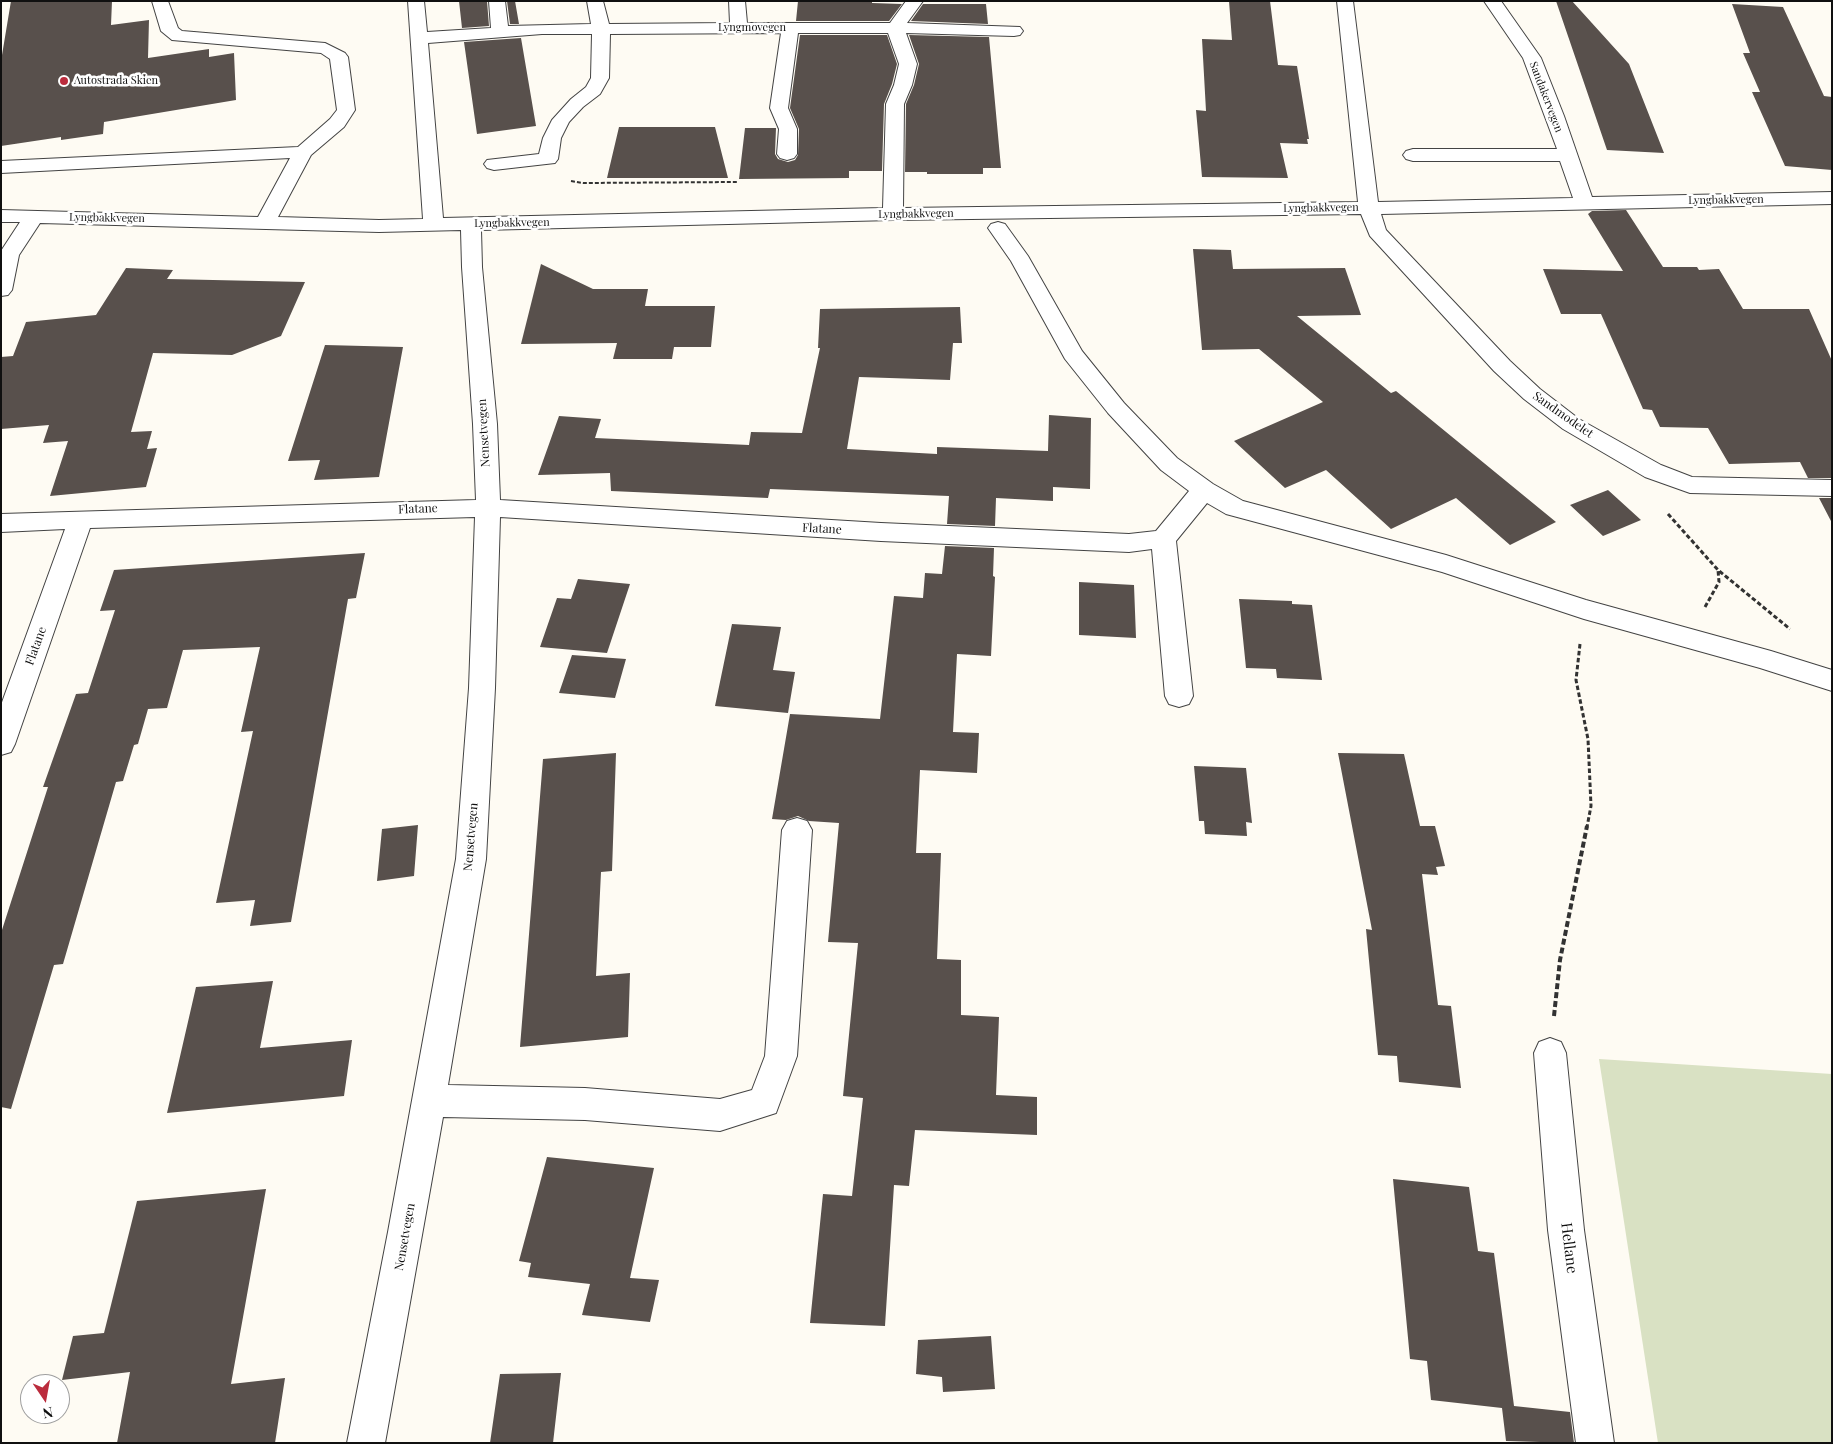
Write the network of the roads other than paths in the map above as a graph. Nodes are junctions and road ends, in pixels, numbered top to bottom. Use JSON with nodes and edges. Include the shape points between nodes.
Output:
{"nodes":[{"id":1,"x":160,"y":1,"type":"edge"},
{"id":2,"x":416,"y":1,"type":"edge"},
{"id":3,"x":497,"y":1,"type":"edge"},
{"id":4,"x":595,"y":1,"type":"edge"},
{"id":5,"x":738,"y":1,"type":"edge"},
{"id":6,"x":915,"y":1,"type":"edge"},
{"id":7,"x":1345,"y":1,"type":"edge"},
{"id":8,"x":1492,"y":1,"type":"edge"},
{"id":9,"x":601,"y":28,"type":"junction"},
{"id":10,"x":739,"y":28,"type":"junction"},
{"id":11,"x":895,"y":28,"type":"junction"},
{"id":12,"x":790,"y":29,"type":"junction"},
{"id":13,"x":1014,"y":30,"type":"dead end"},
{"id":14,"x":500,"y":31,"type":"junction"},
{"id":15,"x":418,"y":38,"type":"junction"},
{"id":16,"x":303,"y":152,"type":"junction"},
{"id":17,"x":786,"y":154,"type":"dead end"},
{"id":18,"x":1413,"y":155,"type":"dead end"},
{"id":19,"x":1567,"y":155,"type":"junction"},
{"id":20,"x":494,"y":164,"type":"dead end"},
{"id":21,"x":1,"y":167,"type":"edge"},
{"id":22,"x":1832,"y":198,"type":"edge"},
{"id":23,"x":1584,"y":202,"type":"junction"},
{"id":24,"x":1370,"y":208,"type":"junction"},
{"id":25,"x":893,"y":214,"type":"junction"},
{"id":26,"x":1,"y":216,"type":"edge"},
{"id":27,"x":34,"y":216,"type":"junction"},
{"id":28,"x":266,"y":221,"type":"junction"},
{"id":29,"x":471,"y":224,"type":"junction"},
{"id":30,"x":433,"y":225,"type":"junction"},
{"id":31,"x":998,"y":228,"type":"dead end"},
{"id":32,"x":1,"y":290,"type":"edge"},
{"id":33,"x":1832,"y":488,"type":"edge"},
{"id":34,"x":1204,"y":490,"type":"junction"},
{"id":35,"x":488,"y":508,"type":"junction"},
{"id":36,"x":81,"y":520,"type":"junction"},
{"id":37,"x":1,"y":523,"type":"edge"},
{"id":38,"x":1163,"y":539,"type":"junction"},
{"id":39,"x":1832,"y":681,"type":"edge"},
{"id":40,"x":1179,"y":696,"type":"dead end"},
{"id":41,"x":1,"y":744,"type":"edge"},
{"id":42,"x":797,"y":830,"type":"dead end"},
{"id":43,"x":1550,"y":1053,"type":"road end"},
{"id":44,"x":429,"y":1101,"type":"junction"},
{"id":45,"x":366,"y":1443,"type":"edge"},
{"id":46,"x":1595,"y":1443,"type":"edge"}],
"edges":[{"from":1,"to":16,"type":"street","via":[[170,31],[178,36],[325,48],[339,57],[346,110],[337,123]]},
{"from":2,"to":15,"type":"street"},
{"from":3,"to":14,"type":"street"},
{"from":4,"to":9,"type":"street"},
{"from":5,"to":10,"type":"street"},
{"from":6,"to":11,"type":"street"},
{"from":7,"to":24,"type":"street"},
{"from":8,"to":19,"type":"street","name":"Sandakervegen","via":[[1532,58],[1556,116]]},
{"from":9,"to":10,"type":"street","name":"Lyngmovegen"},
{"from":9,"to":14,"type":"street","name":"Lyngmovegen"},
{"from":9,"to":20,"type":"street","via":[[600,78],[594,90],[561,120],[552,138],[548,159]]},
{"from":10,"to":12,"type":"street","name":"Lyngmovegen"},
{"from":11,"to":12,"type":"street","name":"Lyngmovegen"},
{"from":11,"to":13,"type":"street","name":"Lyngmovegen"},
{"from":11,"to":25,"type":"street","via":[[908,64],[895,104]]},
{"from":12,"to":17,"type":"street","via":[[779,108],[788,130]]},
{"from":14,"to":15,"type":"street","name":"Lyngmovegen"},
{"from":15,"to":30,"type":"street"},
{"from":16,"to":21,"type":"street"},
{"from":16,"to":28,"type":"street"},
{"from":18,"to":19,"type":"street"},
{"from":19,"to":23,"type":"street","name":"Sandakervegen"},
{"from":22,"to":23,"type":"street","name":"Lyngbakkvegen"},
{"from":23,"to":24,"type":"street","name":"Lyngbakkvegen"},
{"from":24,"to":25,"type":"street","name":"Lyngbakkvegen"},
{"from":24,"to":33,"type":"street","name":"Sandmodelet","via":[[1377,232],[1502,366],[1571,424],[1612,449],[1653,471],[1690,485]]},
{"from":25,"to":29,"type":"street","name":"Lyngbakkvegen"},
{"from":26,"to":27,"type":"street","name":"Lyngbakkvegen"},
{"from":27,"to":28,"type":"street","name":"Lyngbakkvegen"},
{"from":27,"to":32,"type":"street","via":[[9,254]]},
{"from":28,"to":30,"type":"street","name":"Lyngbakkvegen"},
{"from":29,"to":30,"type":"street","name":"Lyngbakkvegen"},
{"from":29,"to":35,"type":"street","name":"Nensetvegen"},
{"from":31,"to":34,"type":"street","via":[[1020,260],[1073,354],[1116,408],[1169,464]]},
{"from":34,"to":38,"type":"street"},
{"from":34,"to":39,"type":"street","via":[[1235,508],[1446,564],[1584,609],[1762,658]]},
{"from":35,"to":36,"type":"street","name":"Flatane"},
{"from":35,"to":38,"type":"street","name":"Flatane","via":[[1091,542]]},
{"from":35,"to":44,"type":"street","name":"Nensetvegen","via":[[482,688],[471,859]]},
{"from":36,"to":37,"type":"street","name":"Flatane"},
{"from":36,"to":41,"type":"street","name":"Flatane"},
{"from":38,"to":40,"type":"street"},
{"from":42,"to":44,"type":"street","via":[[781,1056],[764,1102],[720,1115],[585,1104]]},
{"from":43,"to":46,"type":"street","name":"Hellane","via":[[1566,1230]]},
{"from":44,"to":45,"type":"street","name":"Nensetvegen"}]}
